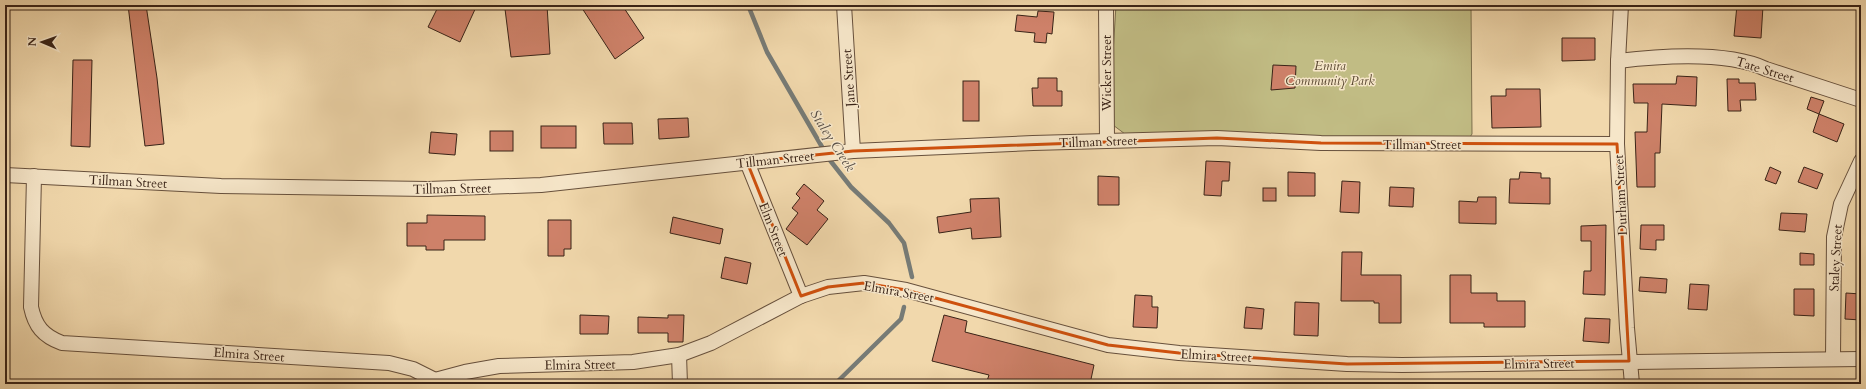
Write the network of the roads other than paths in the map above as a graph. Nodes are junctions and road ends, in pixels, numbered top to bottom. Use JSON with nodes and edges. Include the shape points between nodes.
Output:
{"nodes":[{"id":1,"x":844,"y":5,"type":"edge"},
{"id":2,"x":1106,"y":5,"type":"edge"},
{"id":3,"x":1621,"y":5,"type":"edge"},
{"id":4,"x":1618,"y":61,"type":"junction"},
{"id":5,"x":1861,"y":100,"type":"edge"},
{"id":6,"x":1106,"y":140,"type":"junction"},
{"id":7,"x":1617,"y":144,"type":"junction"},
{"id":8,"x":853,"y":151,"type":"junction"},
{"id":9,"x":1861,"y":161,"type":"edge"},
{"id":10,"x":747,"y":162,"type":"junction"},
{"id":11,"x":5,"y":175,"type":"edge"},
{"id":12,"x":34,"y":176,"type":"junction"},
{"id":13,"x":801,"y":296,"type":"junction"},
{"id":14,"x":679,"y":356,"type":"junction"},
{"id":15,"x":1833,"y":359,"type":"junction"},
{"id":16,"x":1861,"y":359,"type":"edge"},
{"id":17,"x":1629,"y":362,"type":"junction"},
{"id":18,"x":431,"y":382,"type":"edge"},
{"id":19,"x":680,"y":384,"type":"edge"},
{"id":20,"x":1632,"y":384,"type":"edge"}],
"edges":[{"from":1,"to":8,"type":"street","name":"Jane Street"},
{"from":2,"to":6,"type":"street","name":"Wicker Street"},
{"from":3,"to":4,"type":"street","name":"Durham Street"},
{"from":4,"to":5,"type":"street","name":"Tate Street","via":[[1644,58],[1735,59]]},
{"from":4,"to":7,"type":"street","name":"Durham Street"},
{"from":6,"to":7,"type":"street","name":"Tillman Street","via":[[1217,138],[1321,143]]},
{"from":6,"to":8,"type":"street","name":"Tillman Street"},
{"from":7,"to":17,"type":"street","name":"Durham Street"},
{"from":8,"to":10,"type":"street","name":"Tillman Street"},
{"from":9,"to":15,"type":"street","name":"Staley Street","via":[[1841,204],[1834,237]]},
{"from":10,"to":12,"type":"street","name":"Tillman Street","via":[[541,185],[428,190],[222,186]]},
{"from":10,"to":13,"type":"street","name":"Elm Street"},
{"from":11,"to":12,"type":"street","name":"Tillman Street"},
{"from":12,"to":18,"type":"street","name":"Elmira Street","via":[[31,307],[33,320],[50,339],[62,343],[389,363],[412,369]]},
{"from":13,"to":14,"type":"street","name":"Elmira Street","via":[[711,343]]},
{"from":13,"to":17,"type":"street","name":"Elmira Street","via":[[828,287],[864,283],[906,290],[1108,345],[1179,353],[1347,364]]},
{"from":14,"to":18,"type":"street","name":"Elmira Street","via":[[633,362],[500,366],[464,372]]},
{"from":14,"to":19,"type":"street"},
{"from":15,"to":16,"type":"street","name":"Elmira Street"},
{"from":15,"to":17,"type":"street","name":"Elmira Street"},
{"from":17,"to":20,"type":"street","name":"Durham Street"}]}
